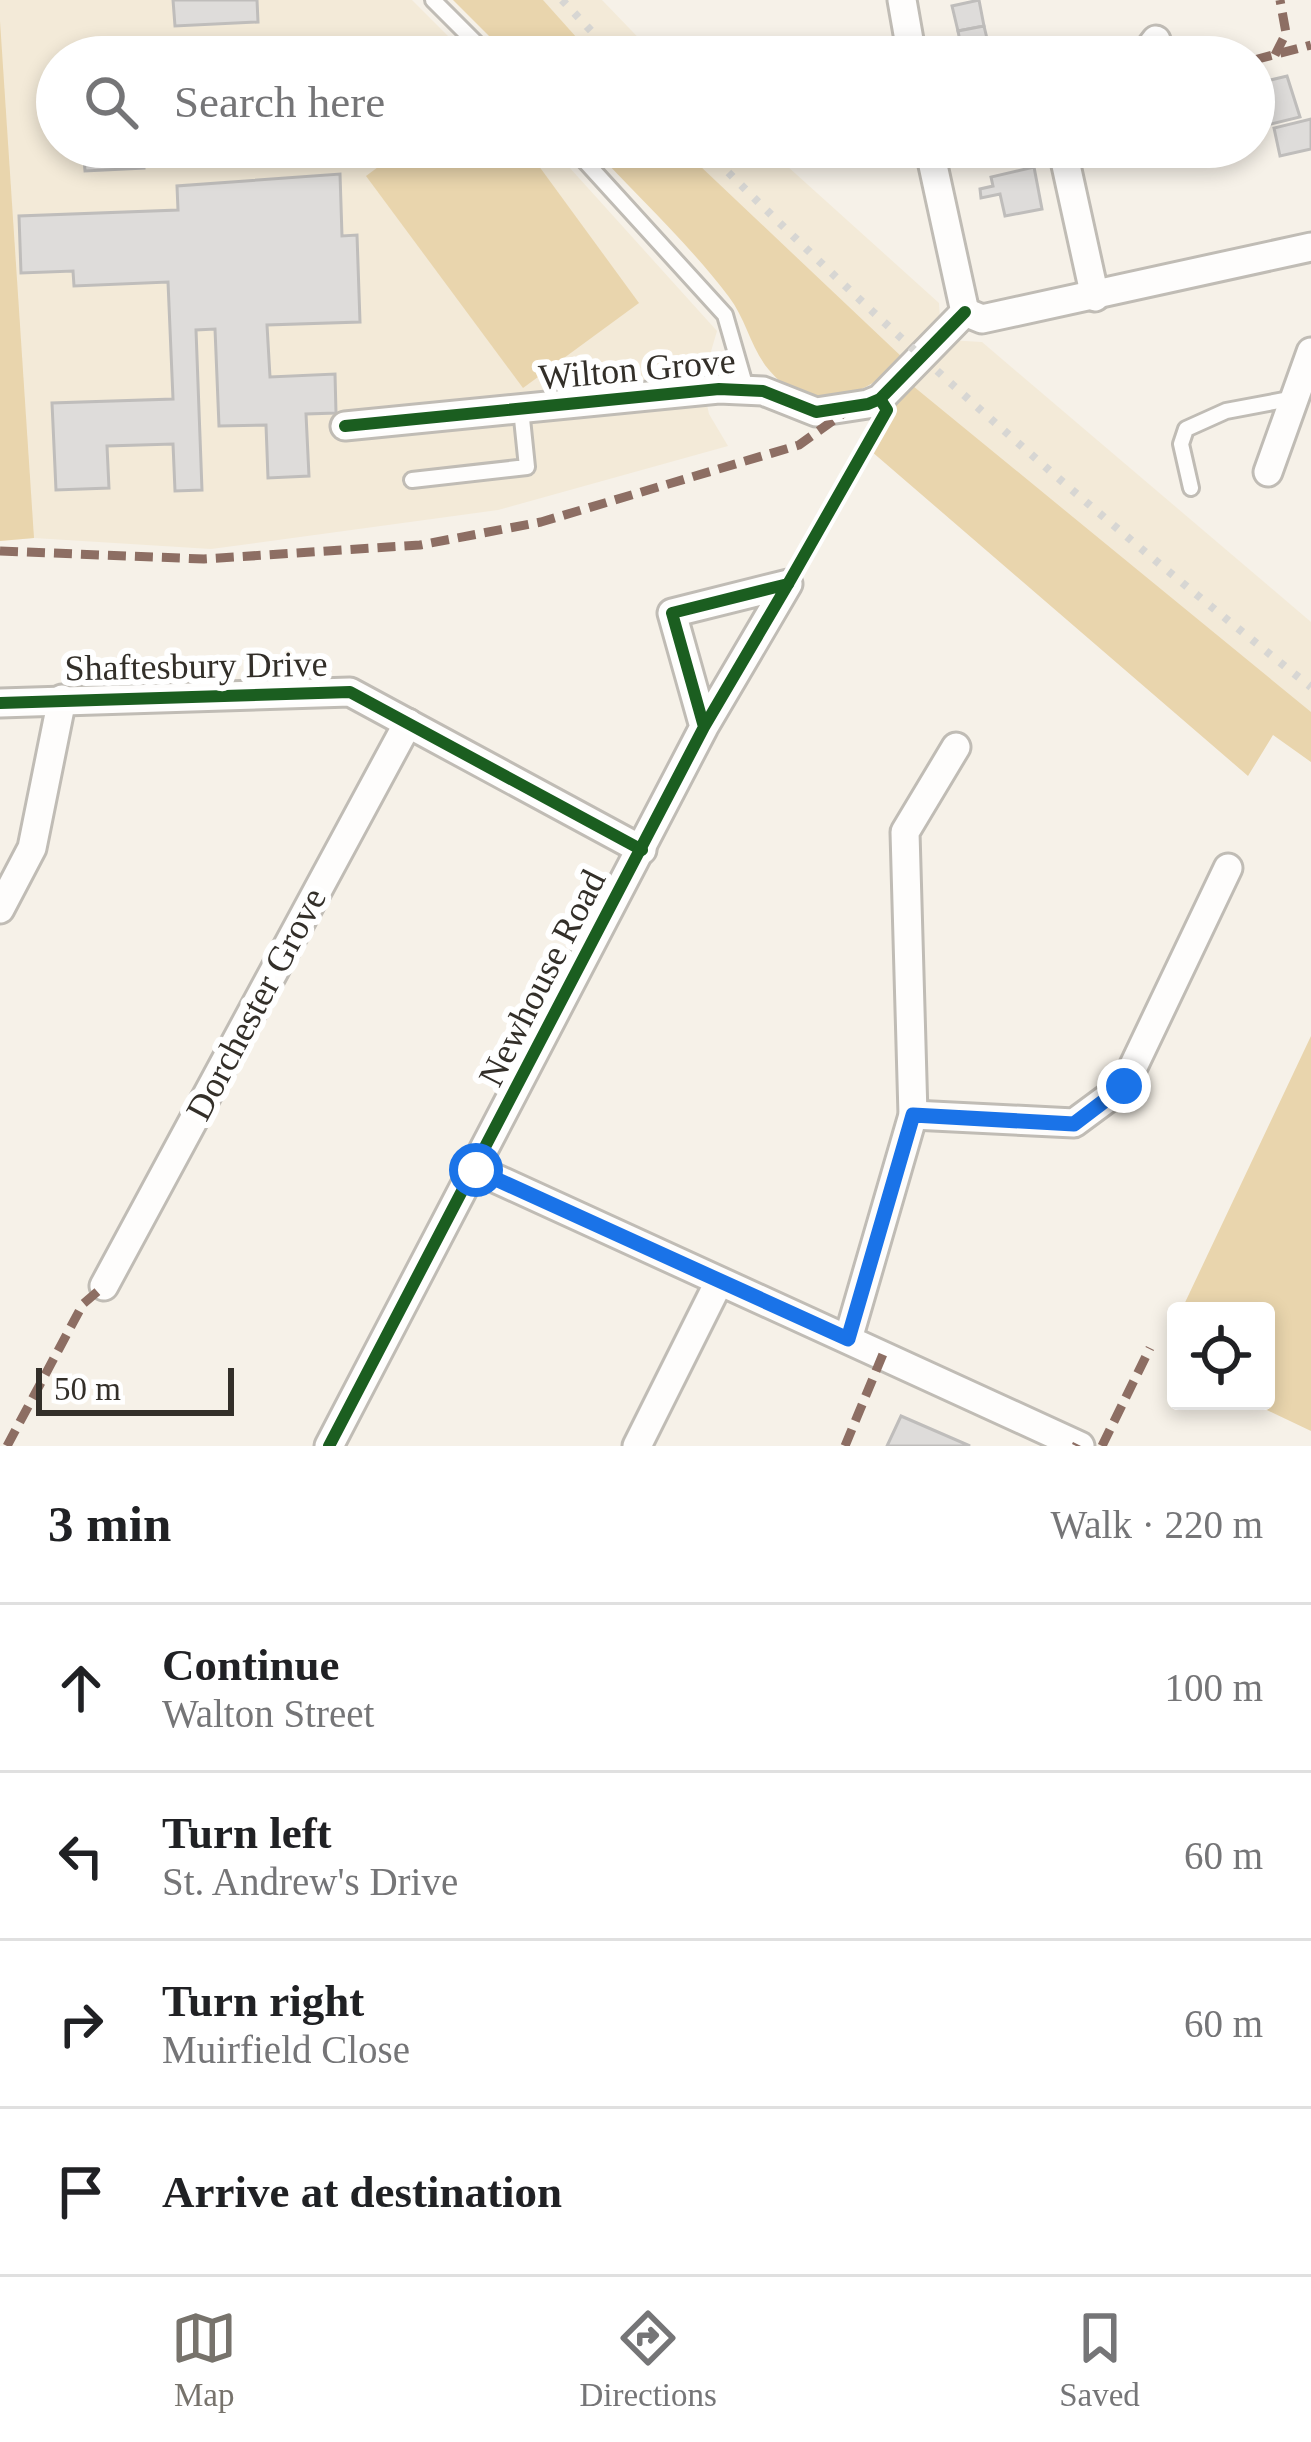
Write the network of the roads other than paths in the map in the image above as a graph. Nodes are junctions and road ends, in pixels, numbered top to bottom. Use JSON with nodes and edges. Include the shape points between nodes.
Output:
{"nodes":[{"id":1,"x":434,"y":0,"type":"edge"},
{"id":2,"x":902,"y":0,"type":"edge"},
{"id":3,"x":469,"y":36,"type":"edge"},
{"id":4,"x":909,"y":36,"type":"edge"},
{"id":5,"x":591,"y":168,"type":"edge"},
{"id":6,"x":934,"y":168,"type":"edge"},
{"id":7,"x":1067,"y":168,"type":"edge"},
{"id":8,"x":1311,"y":247,"type":"edge"},
{"id":9,"x":1095,"y":296,"type":"junction"},
{"id":10,"x":965,"y":312,"type":"junction"},
{"id":11,"x":1311,"y":352,"type":"edge"},
{"id":12,"x":746,"y":388,"type":"junction"},
{"id":13,"x":1295,"y":398,"type":"junction"},
{"id":14,"x":521,"y":409,"type":"junction"},
{"id":15,"x":345,"y":426,"type":"dead end"},
{"id":16,"x":1268,"y":472,"type":"dead end"},
{"id":17,"x":412,"y":480,"type":"dead end"},
{"id":18,"x":1191,"y":488,"type":"dead end"},
{"id":19,"x":62,"y":699,"type":"junction"},
{"id":20,"x":0,"y":703,"type":"edge"},
{"id":21,"x":408,"y":723,"type":"junction"},
{"id":22,"x":704,"y":727,"type":"junction"},
{"id":23,"x":956,"y":747,"type":"dead end"},
{"id":24,"x":642,"y":850,"type":"junction"},
{"id":25,"x":1228,"y":868,"type":"dead end"},
{"id":26,"x":0,"y":909,"type":"edge"},
{"id":27,"x":913,"y":1115,"type":"junction"},
{"id":28,"x":476,"y":1170,"type":"junction"},
{"id":29,"x":719,"y":1282,"type":"junction"},
{"id":30,"x":104,"y":1286,"type":"dead end"},
{"id":31,"x":848,"y":1339,"type":"junction"},
{"id":32,"x":329,"y":1446,"type":"edge"},
{"id":33,"x":637,"y":1446,"type":"edge"},
{"id":34,"x":1080,"y":1446,"type":"edge"}],
"edges":[{"from":1,"to":3,"type":"lane"},
{"from":2,"to":4,"type":"street"},
{"from":5,"to":12,"type":"lane","via":[[725,315]]},
{"from":6,"to":10,"type":"street"},
{"from":7,"to":9,"type":"street"},
{"from":8,"to":9,"type":"street"},
{"from":9,"to":10,"type":"street","via":[[982,320]]},
{"from":10,"to":12,"type":"street","name":"Wilton Grove","via":[[868,404],[816,412]]},
{"from":11,"to":13,"type":"street"},
{"from":12,"to":14,"type":"street","name":"Wilton Grove"},
{"from":13,"to":16,"type":"street"},
{"from":13,"to":18,"type":"lane","via":[[1186,429],[1181,444]]},
{"from":14,"to":15,"type":"street","name":"Wilton Grove"},
{"from":14,"to":17,"type":"lane","via":[[526,467]]},
{"from":19,"to":20,"type":"street","name":"Shaftesbury Drive"},
{"from":19,"to":21,"type":"street","name":"Shaftesbury Drive","via":[[350,692]]},
{"from":19,"to":26,"type":"street","via":[[32,848]]},
{"from":21,"to":24,"type":"street","name":"Shaftesbury Drive"},
{"from":21,"to":30,"type":"street","name":"Dorchester Grove"},
{"from":22,"to":22,"type":"street","name":"Newhouse Road","via":[[740,666],[788,584],[672,613]]},
{"from":22,"to":24,"type":"street","name":"Newhouse Road"},
{"from":23,"to":27,"type":"street","via":[[905,832]]},
{"from":24,"to":28,"type":"street","name":"Newhouse Road"},
{"from":25,"to":27,"type":"street","via":[[1124,1086],[1074,1124]]},
{"from":27,"to":31,"type":"street"},
{"from":28,"to":29,"type":"street"},
{"from":28,"to":32,"type":"street","name":"Newhouse Road"},
{"from":29,"to":31,"type":"street"},
{"from":29,"to":33,"type":"street"},
{"from":31,"to":34,"type":"street"}]}
